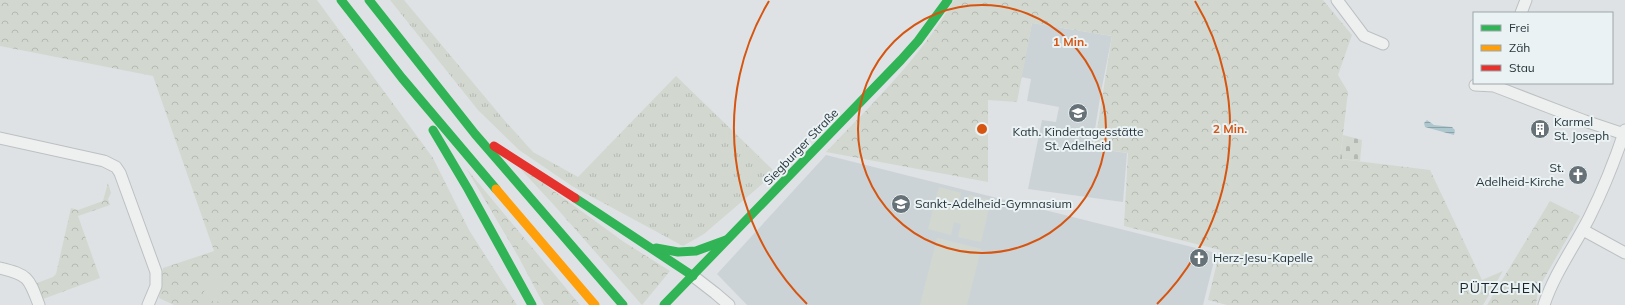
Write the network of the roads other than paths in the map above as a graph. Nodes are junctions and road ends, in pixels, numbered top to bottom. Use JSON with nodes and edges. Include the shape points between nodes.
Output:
{"nodes":[{"id":1,"x":341,"y":0,"type":"edge"},
{"id":2,"x":369,"y":0,"type":"edge"},
{"id":3,"x":948,"y":0,"type":"edge"},
{"id":4,"x":1337,"y":0,"type":"edge"},
{"id":5,"x":1526,"y":0,"type":"edge"},
{"id":6,"x":1521,"y":12,"type":"edge"},
{"id":7,"x":1383,"y":44,"type":"dead end"},
{"id":8,"x":402,"y":78,"type":"junction"},
{"id":9,"x":1475,"y":85,"type":"dead end"},
{"id":10,"x":1624,"y":132,"type":"edge"},
{"id":11,"x":475,"y":134,"type":"junction"},
{"id":12,"x":0,"y":138,"type":"edge"},
{"id":13,"x":1583,"y":230,"type":"junction"},
{"id":14,"x":726,"y":240,"type":"junction"},
{"id":15,"x":651,"y":247,"type":"junction"},
{"id":16,"x":1625,"y":253,"type":"edge"},
{"id":17,"x":0,"y":268,"type":"edge"},
{"id":18,"x":693,"y":276,"type":"junction"},
{"id":19,"x":39,"y":305,"type":"edge"},
{"id":20,"x":148,"y":305,"type":"edge"},
{"id":21,"x":532,"y":305,"type":"edge"},
{"id":22,"x":595,"y":305,"type":"edge"},
{"id":23,"x":623,"y":305,"type":"edge"},
{"id":24,"x":664,"y":305,"type":"edge"},
{"id":25,"x":729,"y":305,"type":"edge"},
{"id":26,"x":1544,"y":305,"type":"edge"}],
"edges":[{"from":1,"to":8,"type":"main road"},
{"from":2,"to":11,"type":"main road"},
{"from":3,"to":14,"type":"main road","name":"Siegburger Straße","via":[[901,60]]},
{"from":4,"to":7,"type":"street","via":[[1364,36]]},
{"from":5,"to":6,"type":"street"},
{"from":8,"to":21,"type":"main road","via":[[468,189]]},
{"from":8,"to":22,"type":"main road"},
{"from":9,"to":10,"type":"street","via":[[1494,86],[1585,121]]},
{"from":10,"to":13,"type":"street","via":[[1603,189]]},
{"from":11,"to":15,"type":"main road"},
{"from":11,"to":23,"type":"main road"},
{"from":12,"to":20,"type":"street","via":[[104,161],[116,167],[156,272],[156,286]]},
{"from":13,"to":16,"type":"street"},
{"from":13,"to":26,"type":"street","via":[[1556,277]]},
{"from":14,"to":15,"type":"main road","via":[[696,252]]},
{"from":14,"to":18,"type":"main road","name":"Siegburger Straße"},
{"from":15,"to":18,"type":"main road"},
{"from":17,"to":19,"type":"street","via":[[25,276]]},
{"from":18,"to":24,"type":"main road","name":"Siegburger Straße"},
{"from":18,"to":25,"type":"street"}]}
